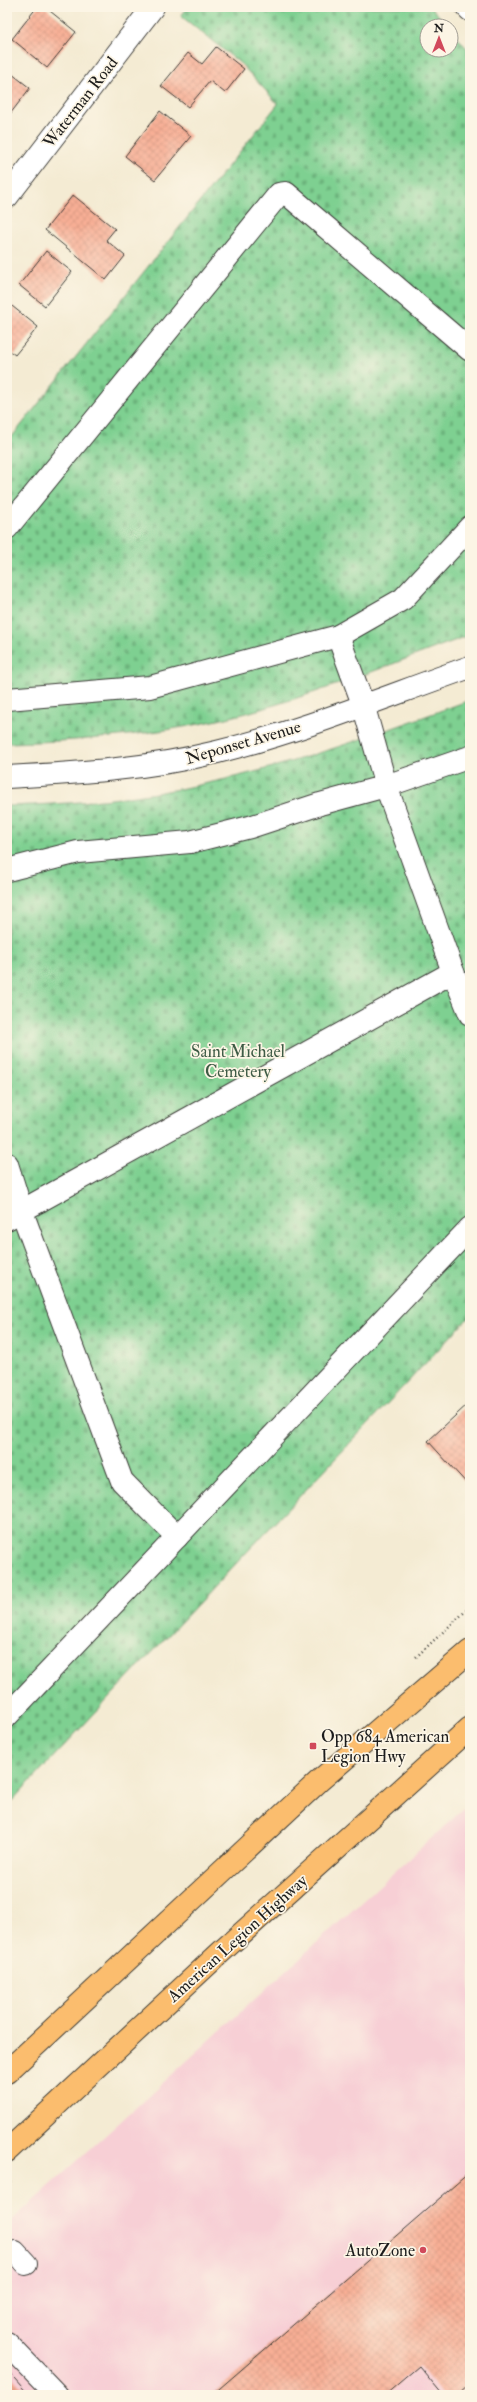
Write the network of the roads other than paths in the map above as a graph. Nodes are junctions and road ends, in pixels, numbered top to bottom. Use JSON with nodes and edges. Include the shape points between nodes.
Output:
{"nodes":[{"id":1,"x":153,"y":7,"type":"edge"},
{"id":2,"x":467,"y":7,"type":"edge"},
{"id":3,"x":470,"y":10,"type":"edge"},
{"id":4,"x":7,"y":197,"type":"edge"},
{"id":5,"x":470,"y":350,"type":"edge"},
{"id":6,"x":470,"y":527,"type":"edge"},
{"id":7,"x":7,"y":528,"type":"edge"},
{"id":8,"x":338,"y":636,"type":"junction"},
{"id":9,"x":470,"y":666,"type":"edge"},
{"id":10,"x":7,"y":699,"type":"edge"},
{"id":11,"x":363,"y":704,"type":"junction"},
{"id":12,"x":470,"y":757,"type":"edge"},
{"id":13,"x":7,"y":777,"type":"edge"},
{"id":14,"x":386,"y":786,"type":"junction"},
{"id":15,"x":7,"y":870,"type":"edge"},
{"id":16,"x":453,"y":972,"type":"junction"},
{"id":17,"x":470,"y":1014,"type":"edge"},
{"id":18,"x":7,"y":1164,"type":"edge"},
{"id":19,"x":14,"y":1216,"type":"edge"},
{"id":20,"x":470,"y":1228,"type":"edge"},
{"id":21,"x":177,"y":1537,"type":"junction"},
{"id":22,"x":470,"y":1651,"type":"edge"},
{"id":23,"x":7,"y":1716,"type":"edge"},
{"id":24,"x":470,"y":1728,"type":"edge"},
{"id":25,"x":7,"y":2072,"type":"edge"},
{"id":26,"x":7,"y":2151,"type":"edge"},
{"id":27,"x":7,"y":2343,"type":"edge"},
{"id":28,"x":57,"y":2395,"type":"edge"}],
"edges":[{"from":1,"to":4,"type":"street","name":"Waterman Road"},
{"from":2,"to":3,"type":"street"},
{"from":5,"to":7,"type":"street","via":[[286,193],[279,194]]},
{"from":6,"to":8,"type":"street","via":[[403,598]]},
{"from":8,"to":10,"type":"street","via":[[150,687]]},
{"from":8,"to":11,"type":"street"},
{"from":9,"to":11,"type":"street","name":"Neponset Avenue"},
{"from":11,"to":13,"type":"street","name":"Neponset Avenue","via":[[256,741],[166,763],[117,770]]},
{"from":11,"to":14,"type":"street"},
{"from":12,"to":14,"type":"street"},
{"from":14,"to":15,"type":"street","via":[[250,827],[190,842],[78,852]]},
{"from":14,"to":16,"type":"street"},
{"from":16,"to":17,"type":"street"},
{"from":16,"to":19,"type":"street"},
{"from":18,"to":19,"type":"street"},
{"from":19,"to":21,"type":"street","via":[[122,1481]]},
{"from":20,"to":21,"type":"street"},
{"from":21,"to":23,"type":"street"},
{"from":22,"to":25,"type":"main road","via":[[319,1781]]},
{"from":24,"to":26,"type":"main road","name":"American Legion Highway","via":[[221,1952]]},
{"from":27,"to":28,"type":"street"}]}
